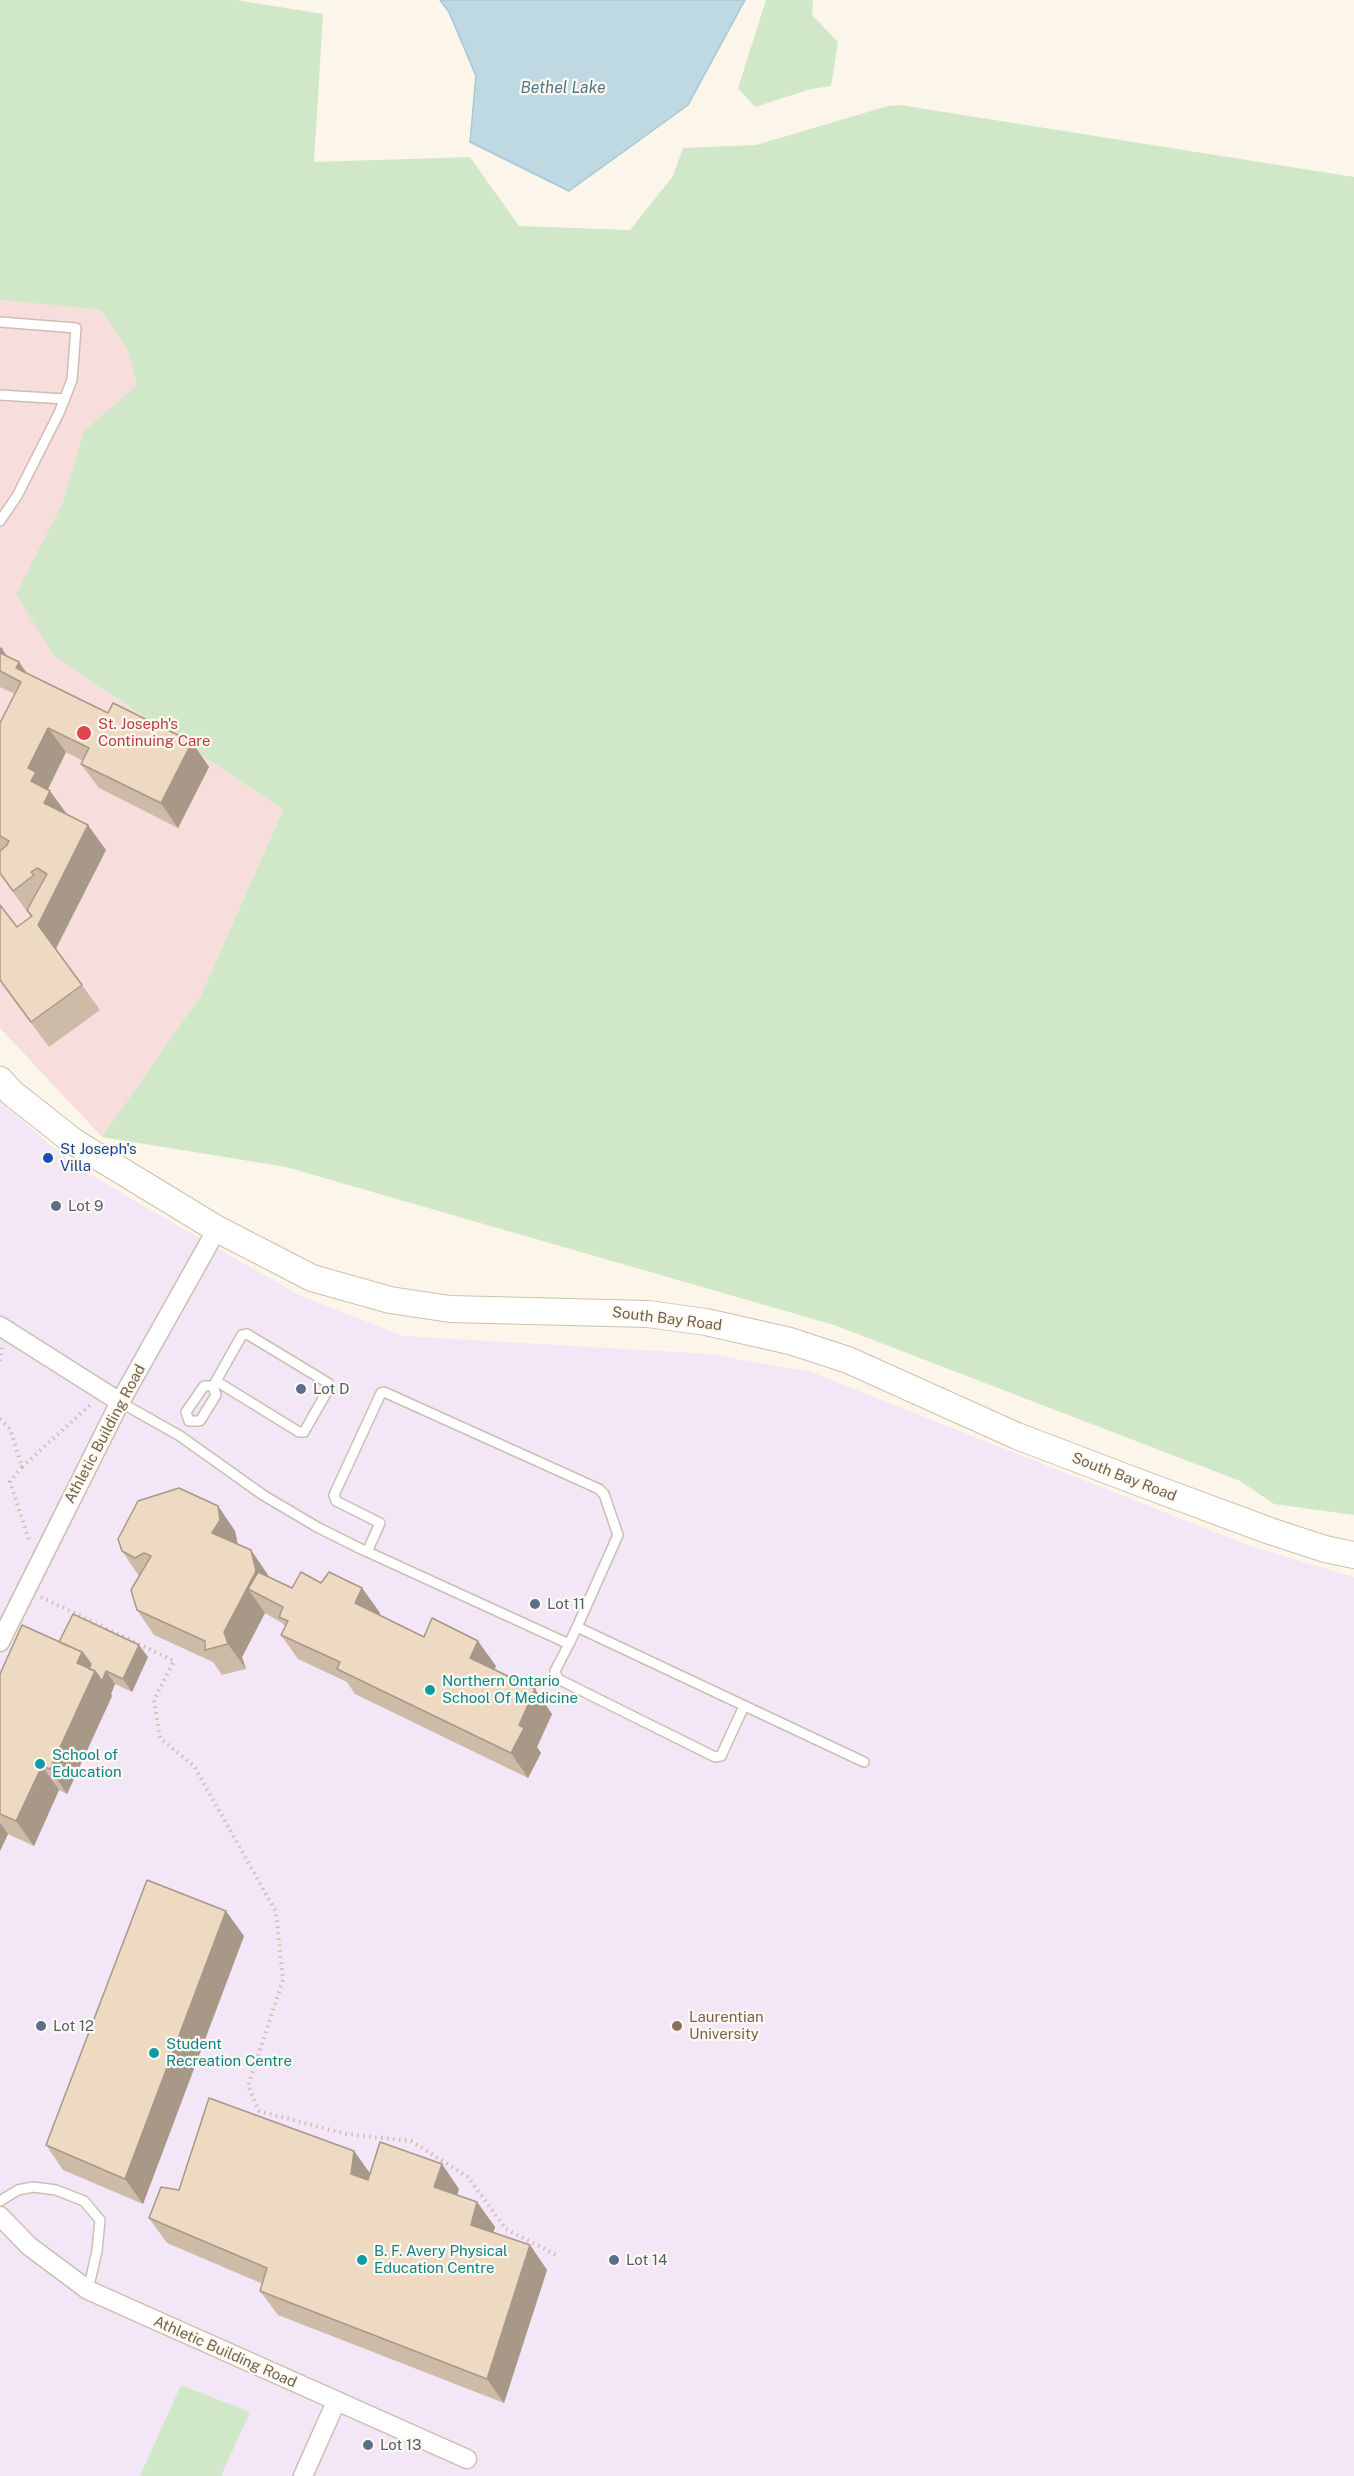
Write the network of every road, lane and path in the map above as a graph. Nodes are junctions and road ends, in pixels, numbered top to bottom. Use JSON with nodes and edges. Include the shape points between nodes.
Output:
{"nodes":[{"id":1,"x":0,"y":322,"type":"edge"},
{"id":2,"x":0,"y":395,"type":"edge"},
{"id":3,"x":65,"y":399,"type":"junction"},
{"id":4,"x":0,"y":521,"type":"edge"},
{"id":5,"x":0,"y":1080,"type":"edge"},
{"id":6,"x":217,"y":1229,"type":"junction"},
{"id":7,"x":0,"y":1326,"type":"edge"},
{"id":8,"x":214,"y":1383,"type":"junction"},
{"id":9,"x":100,"y":1390,"type":"junction"},
{"id":10,"x":120,"y":1402,"type":"junction"},
{"id":11,"x":0,"y":1419,"type":"edge"},
{"id":12,"x":189,"y":1421,"type":"junction"},
{"id":13,"x":180,"y":1436,"type":"junction"},
{"id":14,"x":22,"y":1467,"type":"junction"},
{"id":15,"x":367,"y":1552,"type":"junction"},
{"id":16,"x":1354,"y":1555,"type":"edge"},
{"id":17,"x":38,"y":1564,"type":"junction"},
{"id":18,"x":26,"y":1590,"type":"junction"},
{"id":19,"x":577,"y":1627,"type":"junction"},
{"id":20,"x":0,"y":1642,"type":"edge"},
{"id":21,"x":569,"y":1644,"type":"junction"},
{"id":22,"x":744,"y":1706,"type":"junction"},
{"id":23,"x":864,"y":1762,"type":"dead end"},
{"id":24,"x":0,"y":2201,"type":"edge"},
{"id":25,"x":0,"y":2216,"type":"edge"},
{"id":26,"x":558,"y":2256,"type":"dead end"},
{"id":27,"x":88,"y":2290,"type":"junction"},
{"id":28,"x":336,"y":2402,"type":"junction"},
{"id":29,"x":467,"y":2459,"type":"dead end"},
{"id":30,"x":303,"y":2476,"type":"edge"}],
"edges":[{"from":1,"to":3,"type":"lane","via":[[76,328],[72,380]]},
{"from":2,"to":3,"type":"lane"},
{"from":3,"to":4,"type":"lane","via":[[17,496]]},
{"from":5,"to":6,"type":"street","name":"South Bay Road","via":[[74,1142]]},
{"from":6,"to":10,"type":"street","name":"Athletic Building Road"},
{"from":6,"to":16,"type":"street","name":"South Bay Road","via":[[312,1278],[390,1300],[450,1309],[648,1314],[790,1341],[848,1360],[1017,1436],[1135,1481],[1270,1531]]},
{"from":7,"to":9,"type":"street"},
{"from":8,"to":8,"type":"lane","via":[[242,1335],[247,1334],[328,1383],[329,1388],[304,1432],[299,1432]]},
{"from":8,"to":12,"type":"lane","via":[[204,1386],[186,1412]]},
{"from":8,"to":12,"type":"lane","via":[[216,1395],[200,1421]]},
{"from":9,"to":10,"type":"street"},
{"from":9,"to":14,"type":"path","via":[[88,1409]]},
{"from":10,"to":13,"type":"lane"},
{"from":10,"to":17,"type":"street","name":"Athletic Building Road"},
{"from":11,"to":14,"type":"path","via":[[10,1429]]},
{"from":12,"to":13,"type":"lane"},
{"from":13,"to":15,"type":"lane","via":[[263,1495]]},
{"from":14,"to":17,"type":"path","via":[[10,1482]]},
{"from":15,"to":19,"type":"lane","via":[[380,1523],[336,1501],[334,1495],[384,1392],[604,1494],[618,1535],[617,1543]]},
{"from":15,"to":21,"type":"lane"},
{"from":17,"to":18,"type":"street","name":"Athletic Building Road"},
{"from":18,"to":20,"type":"street","name":"Athletic Building Road"},
{"from":18,"to":26,"type":"path","via":[[174,1661],[154,1700],[160,1738],[194,1766],[276,1912],[283,1980],[248,2086],[259,2111],[346,2134],[411,2141],[468,2177],[506,2229]]},
{"from":19,"to":21,"type":"lane"},
{"from":19,"to":22,"type":"lane"},
{"from":21,"to":22,"type":"lane","via":[[555,1671],[558,1679],[715,1756],[722,1756]]},
{"from":22,"to":23,"type":"lane"},
{"from":24,"to":27,"type":"lane","via":[[18,2190],[33,2187],[56,2190],[84,2201],[100,2220]]},
{"from":25,"to":27,"type":"street","name":"Athletic Building Road","via":[[29,2246]]},
{"from":27,"to":28,"type":"street","name":"Athletic Building Road"},
{"from":28,"to":29,"type":"street","name":"Athletic Building Road"},
{"from":28,"to":30,"type":"street"}]}
